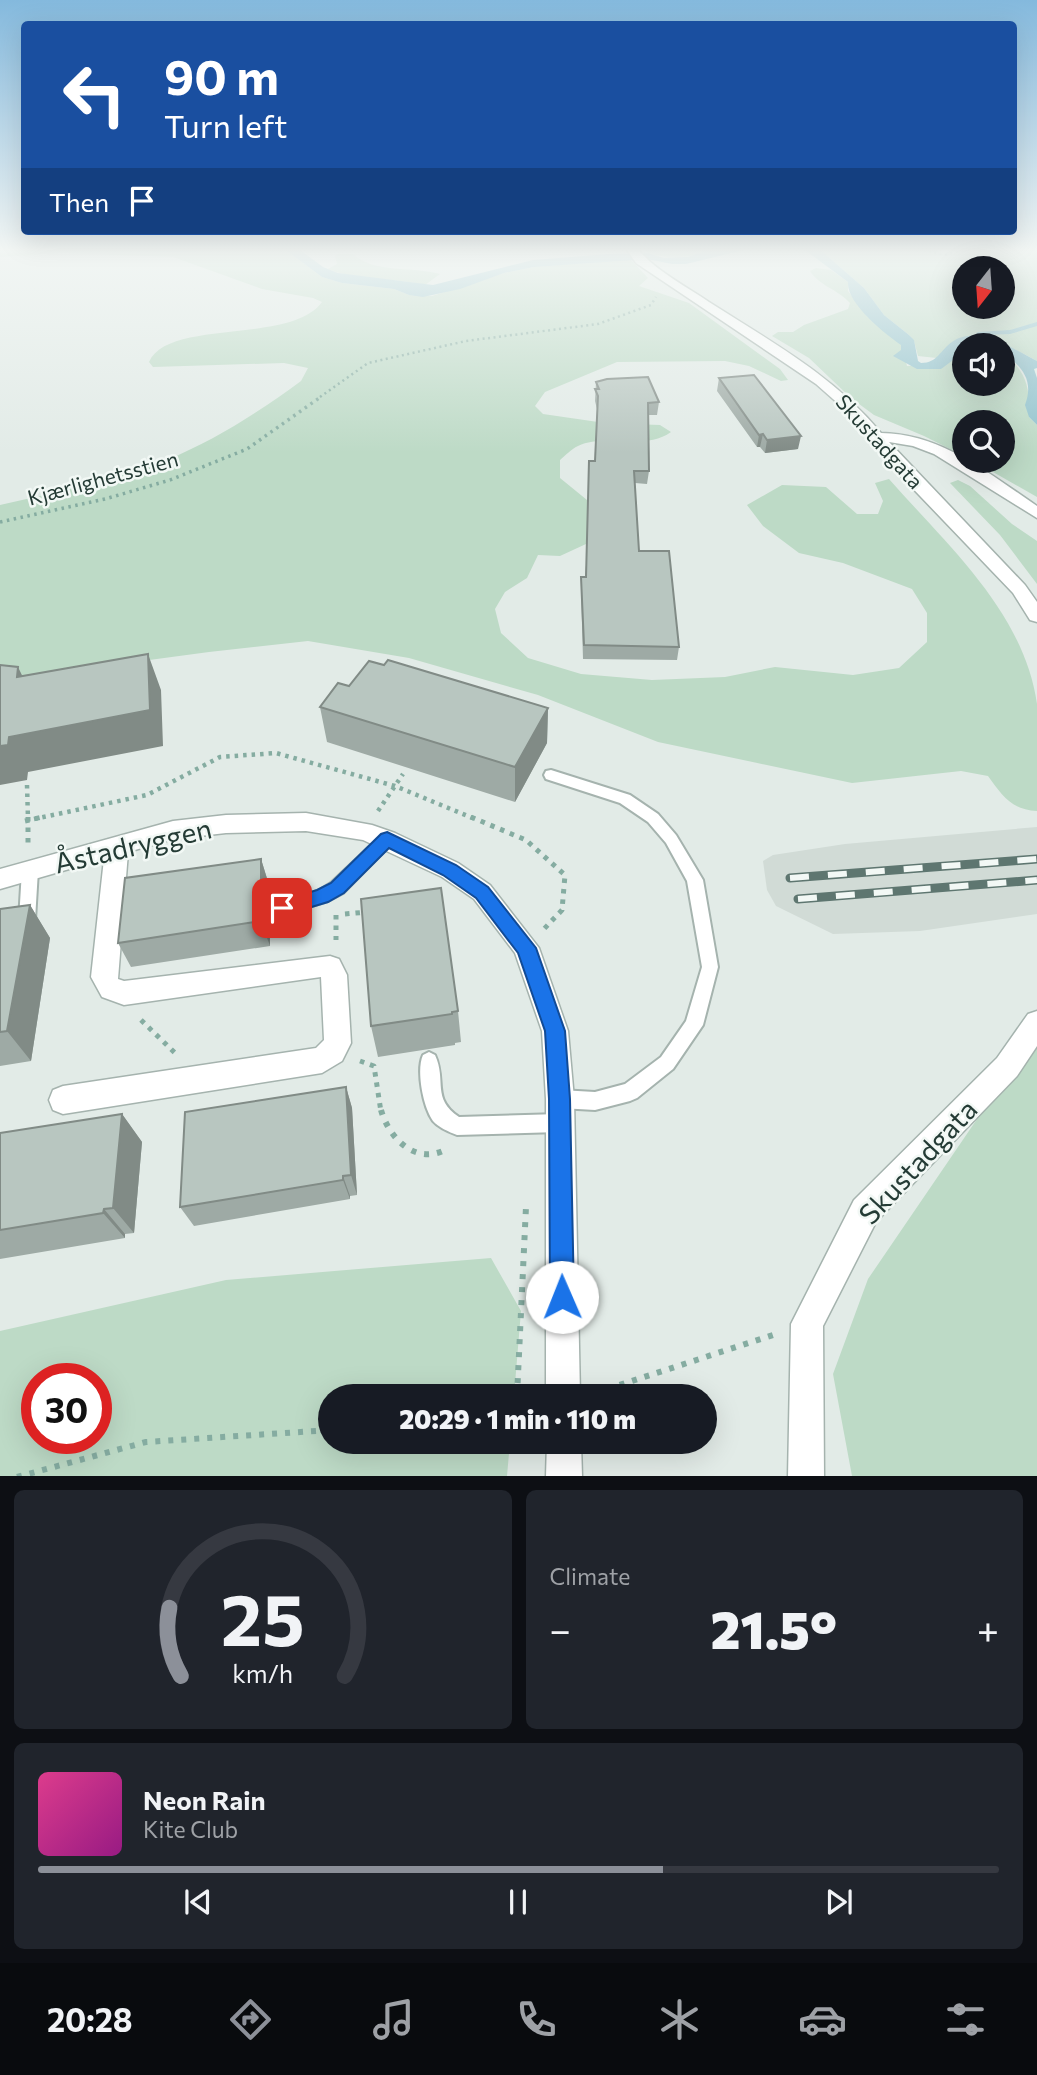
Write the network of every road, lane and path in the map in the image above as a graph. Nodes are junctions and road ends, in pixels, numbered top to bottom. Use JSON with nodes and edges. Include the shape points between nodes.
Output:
{"nodes":[{"id":1,"x":621,"y":316,"type":"edge"},
{"id":2,"x":722,"y":316,"type":"edge"},
{"id":3,"x":877,"y":437,"type":"junction"},
{"id":4,"x":1037,"y":513,"type":"edge"},
{"id":5,"x":0,"y":522,"type":"edge"},
{"id":6,"x":1037,"y":616,"type":"edge"},
{"id":7,"x":403,"y":774,"type":"edge"},
{"id":8,"x":551,"y":775,"type":"dead end"},
{"id":9,"x":27,"y":785,"type":"dead end"},
{"id":10,"x":363,"y":831,"type":"junction"},
{"id":11,"x":387,"y":839,"type":"junction"},
{"id":12,"x":117,"y":844,"type":"junction"},
{"id":13,"x":30,"y":870,"type":"junction"},
{"id":14,"x":0,"y":879,"type":"edge"},
{"id":15,"x":282,"y":908,"type":"dead end"},
{"id":16,"x":375,"y":911,"type":"edge"},
{"id":17,"x":27,"y":920,"type":"edge"},
{"id":18,"x":330,"y":967,"type":"junction"},
{"id":19,"x":113,"y":991,"type":"junction"},
{"id":20,"x":1037,"y":1023,"type":"edge"},
{"id":21,"x":332,"y":1052,"type":"junction"},
{"id":22,"x":429,"y":1061,"type":"dead end"},
{"id":23,"x":200,"y":1079,"type":"junction"},
{"id":24,"x":559,"y":1099,"type":"junction"},
{"id":25,"x":63,"y":1100,"type":"dead end"},
{"id":26,"x":559,"y":1124,"type":"junction"},
{"id":27,"x":483,"y":1126,"type":"junction"},
{"id":28,"x":560,"y":1197,"type":"junction"},
{"id":29,"x":807,"y":1324,"type":"junction"},
{"id":30,"x":518,"y":1384,"type":"edge"},
{"id":31,"x":563,"y":1384,"type":"edge"},
{"id":32,"x":621,"y":1384,"type":"edge"},
{"id":33,"x":318,"y":1431,"type":"edge"},
{"id":34,"x":564,"y":1454,"type":"edge"},
{"id":35,"x":17,"y":1476,"type":"edge"},
{"id":36,"x":564,"y":1476,"type":"edge"},
{"id":37,"x":806,"y":1476,"type":"edge"}],
"edges":[{"from":1,"to":5,"type":"path","name":"Kjærlighetsstien","via":[[598,324],[466,341],[368,363],[247,449],[170,480]]},
{"from":2,"to":3,"type":"street","name":"Skustadgata","via":[[821,381]]},
{"from":3,"to":4,"type":"street","via":[[911,439],[925,445]]},
{"from":3,"to":6,"type":"street","name":"Skustadgata","via":[[904,471],[992,558]]},
{"from":7,"to":10,"type":"path"},
{"from":8,"to":24,"type":"lane","via":[[625,799],[653,818],[671,839],[695,880],[710,967],[694,1025],[667,1063],[630,1092],[595,1101]]},
{"from":9,"to":13,"type":"path"},
{"from":10,"to":11,"type":"street","name":"Åstadryggen"},
{"from":10,"to":12,"type":"street","name":"Åstadryggen","via":[[306,822],[226,824],[173,830]]},
{"from":11,"to":15,"type":"lane","via":[[337,888]]},
{"from":11,"to":24,"type":"street","name":"Åstadryggen","via":[[450,870],[482,892],[526,948],[555,1031]]},
{"from":12,"to":13,"type":"street","name":"Åstadryggen"},
{"from":12,"to":19,"type":"street","via":[[104,977]]},
{"from":13,"to":14,"type":"street","name":"Åstadryggen"},
{"from":13,"to":17,"type":"lane"},
{"from":16,"to":18,"type":"path","via":[[335,915],[337,955]]},
{"from":18,"to":19,"type":"street"},
{"from":18,"to":21,"type":"street","via":[[338,1043]]},
{"from":19,"to":23,"type":"path"},
{"from":20,"to":29,"type":"street","name":"Skustadgata","via":[[1007,1067],[865,1211]]},
{"from":21,"to":23,"type":"street","via":[[322,1060]]},
{"from":21,"to":27,"type":"path","via":[[374,1066],[384,1124],[390,1134],[416,1152],[442,1153]]},
{"from":22,"to":27,"type":"lane","via":[[432,1098],[440,1115],[457,1126]]},
{"from":23,"to":25,"type":"street"},
{"from":24,"to":26,"type":"street","name":"Åstadryggen"},
{"from":26,"to":27,"type":"lane"},
{"from":26,"to":28,"type":"street","name":"Åstadryggen"},
{"from":28,"to":30,"type":"path","via":[[526,1207]]},
{"from":28,"to":31,"type":"street","name":"Åstadryggen"},
{"from":29,"to":32,"type":"path"},
{"from":29,"to":37,"type":"street","name":"Skustadgata"},
{"from":33,"to":35,"type":"path","via":[[146,1442]]},
{"from":34,"to":36,"type":"street"}]}
